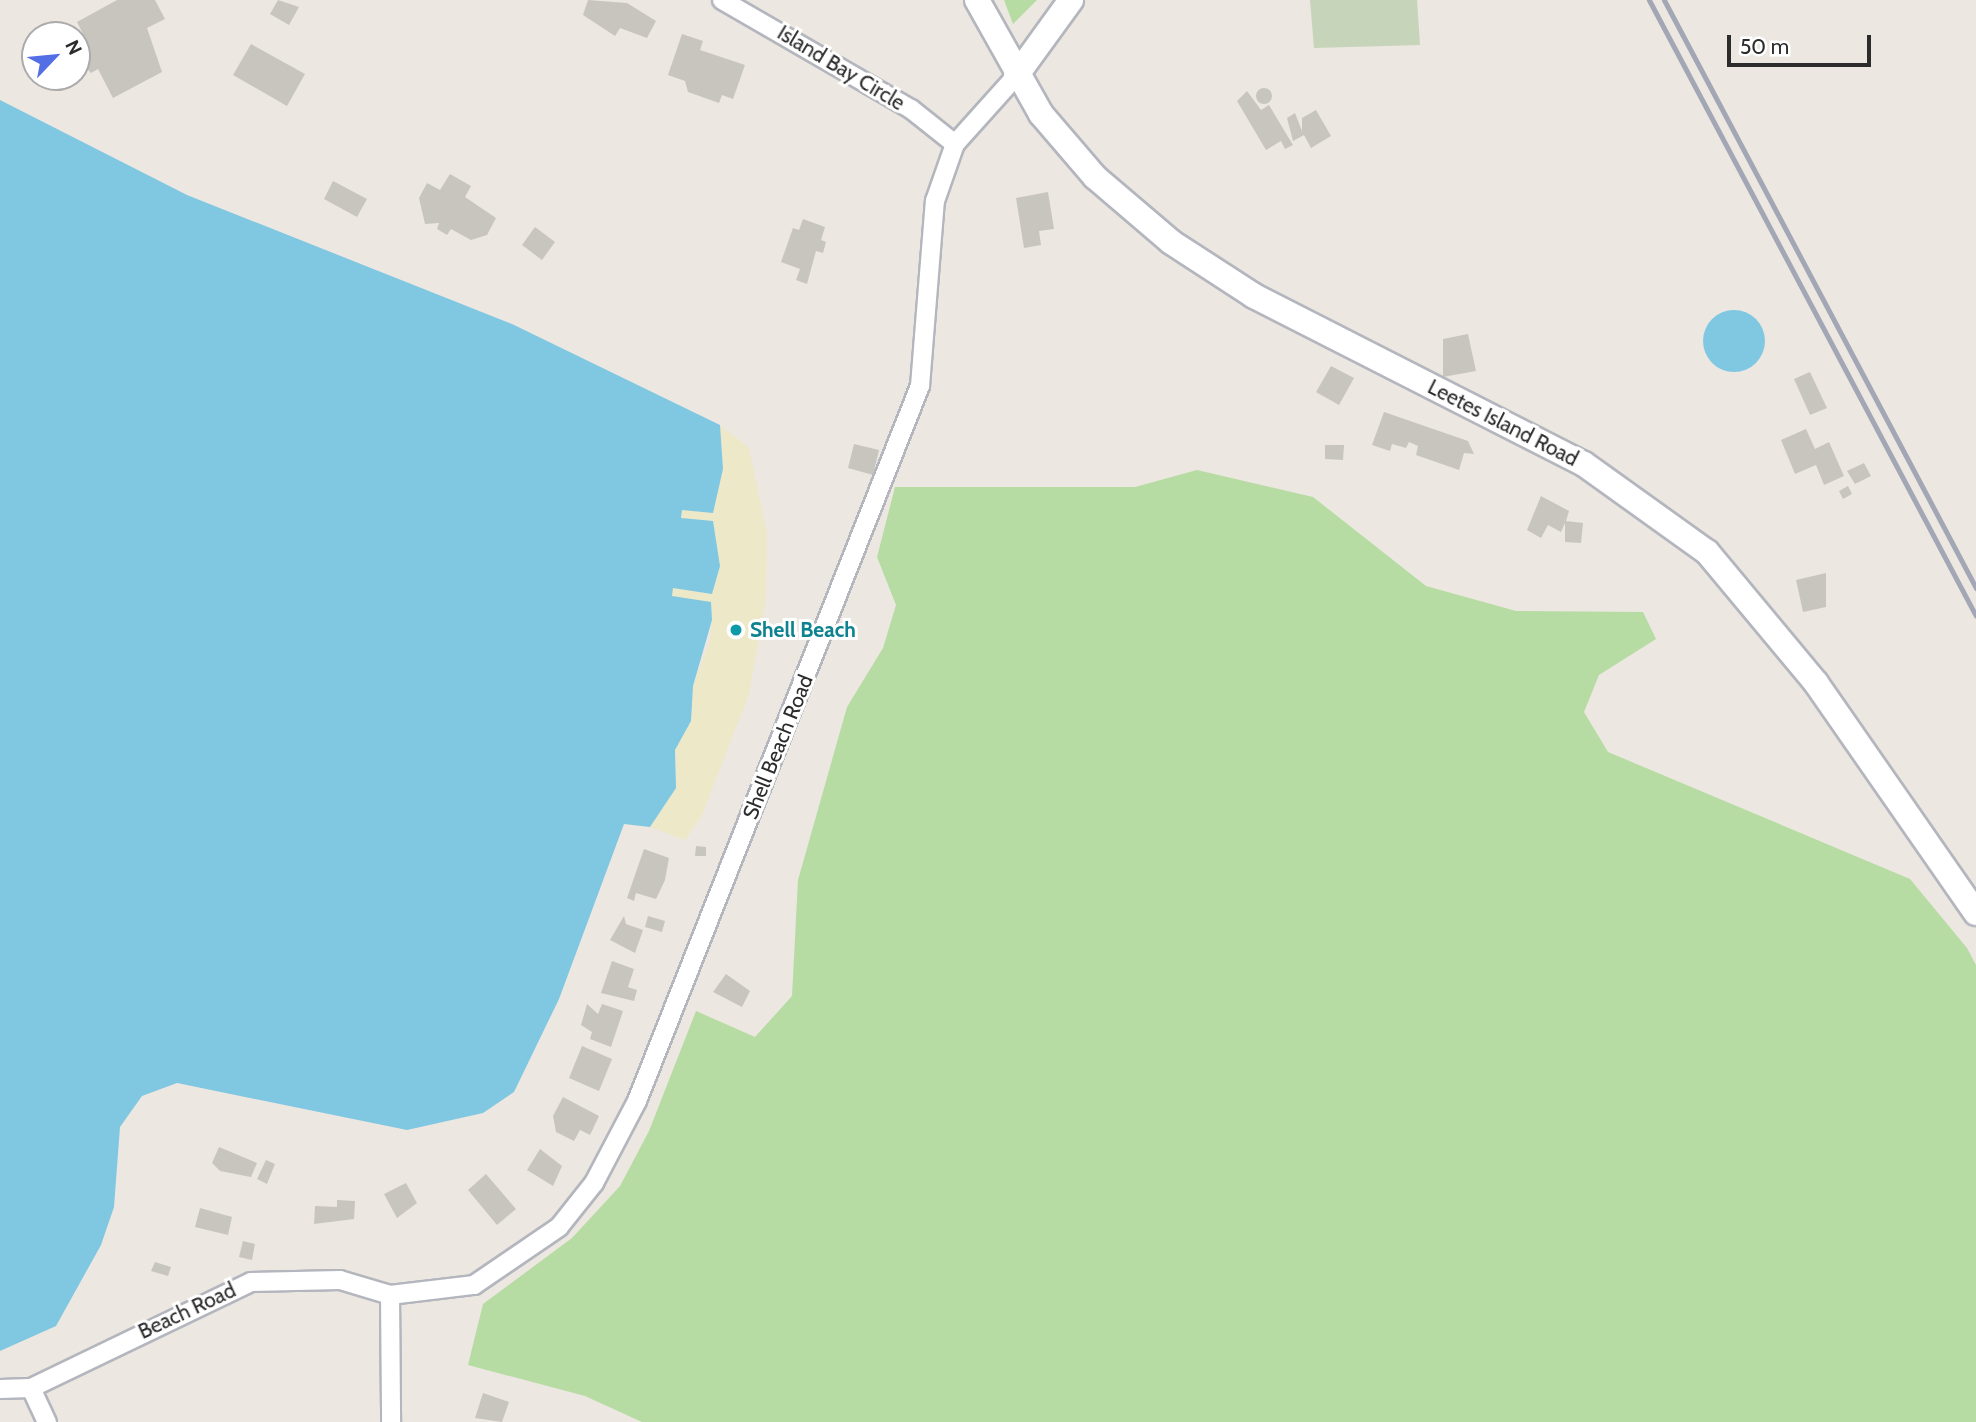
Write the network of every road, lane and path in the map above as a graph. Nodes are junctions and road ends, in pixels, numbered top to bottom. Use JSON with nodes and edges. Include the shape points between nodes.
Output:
{"nodes":[{"id":1,"x":722,"y":0,"type":"edge"},
{"id":2,"x":977,"y":0,"type":"edge"},
{"id":3,"x":1071,"y":0,"type":"edge"},
{"id":4,"x":1016,"y":76,"type":"junction"},
{"id":5,"x":955,"y":144,"type":"junction"},
{"id":6,"x":1976,"y":913,"type":"edge"},
{"id":7,"x":594,"y":1183,"type":"joint"},
{"id":8,"x":390,"y":1295,"type":"junction"},
{"id":9,"x":31,"y":1388,"type":"junction"},
{"id":10,"x":0,"y":1389,"type":"edge"},
{"id":11,"x":47,"y":1422,"type":"edge"},
{"id":12,"x":390,"y":1422,"type":"edge"}],
"edges":[{"from":1,"to":5,"type":"street","name":"Island Bay Circle","via":[[911,109]]},
{"from":2,"to":4,"type":"main road","name":"Leetes Island Road"},
{"from":3,"to":4,"type":"main road"},
{"from":4,"to":5,"type":"street","name":"Shell Beach Road"},
{"from":4,"to":6,"type":"main road","name":"Leetes Island Road","via":[[1095,177],[1198,261],[1584,464],[1682,530],[1780,634]]},
{"from":5,"to":7,"type":"street","name":"Shell Beach Road","via":[[935,201],[920,386],[637,1101]]},
{"from":7,"to":8,"type":"street","name":"Beach Road","via":[[559,1227],[497,1275],[450,1292]]},
{"from":8,"to":9,"type":"street","name":"Beach Road","via":[[340,1280],[251,1282]]},
{"from":8,"to":12,"type":"street"},
{"from":9,"to":10,"type":"street","name":"Beach Road"},
{"from":9,"to":11,"type":"street"}]}
